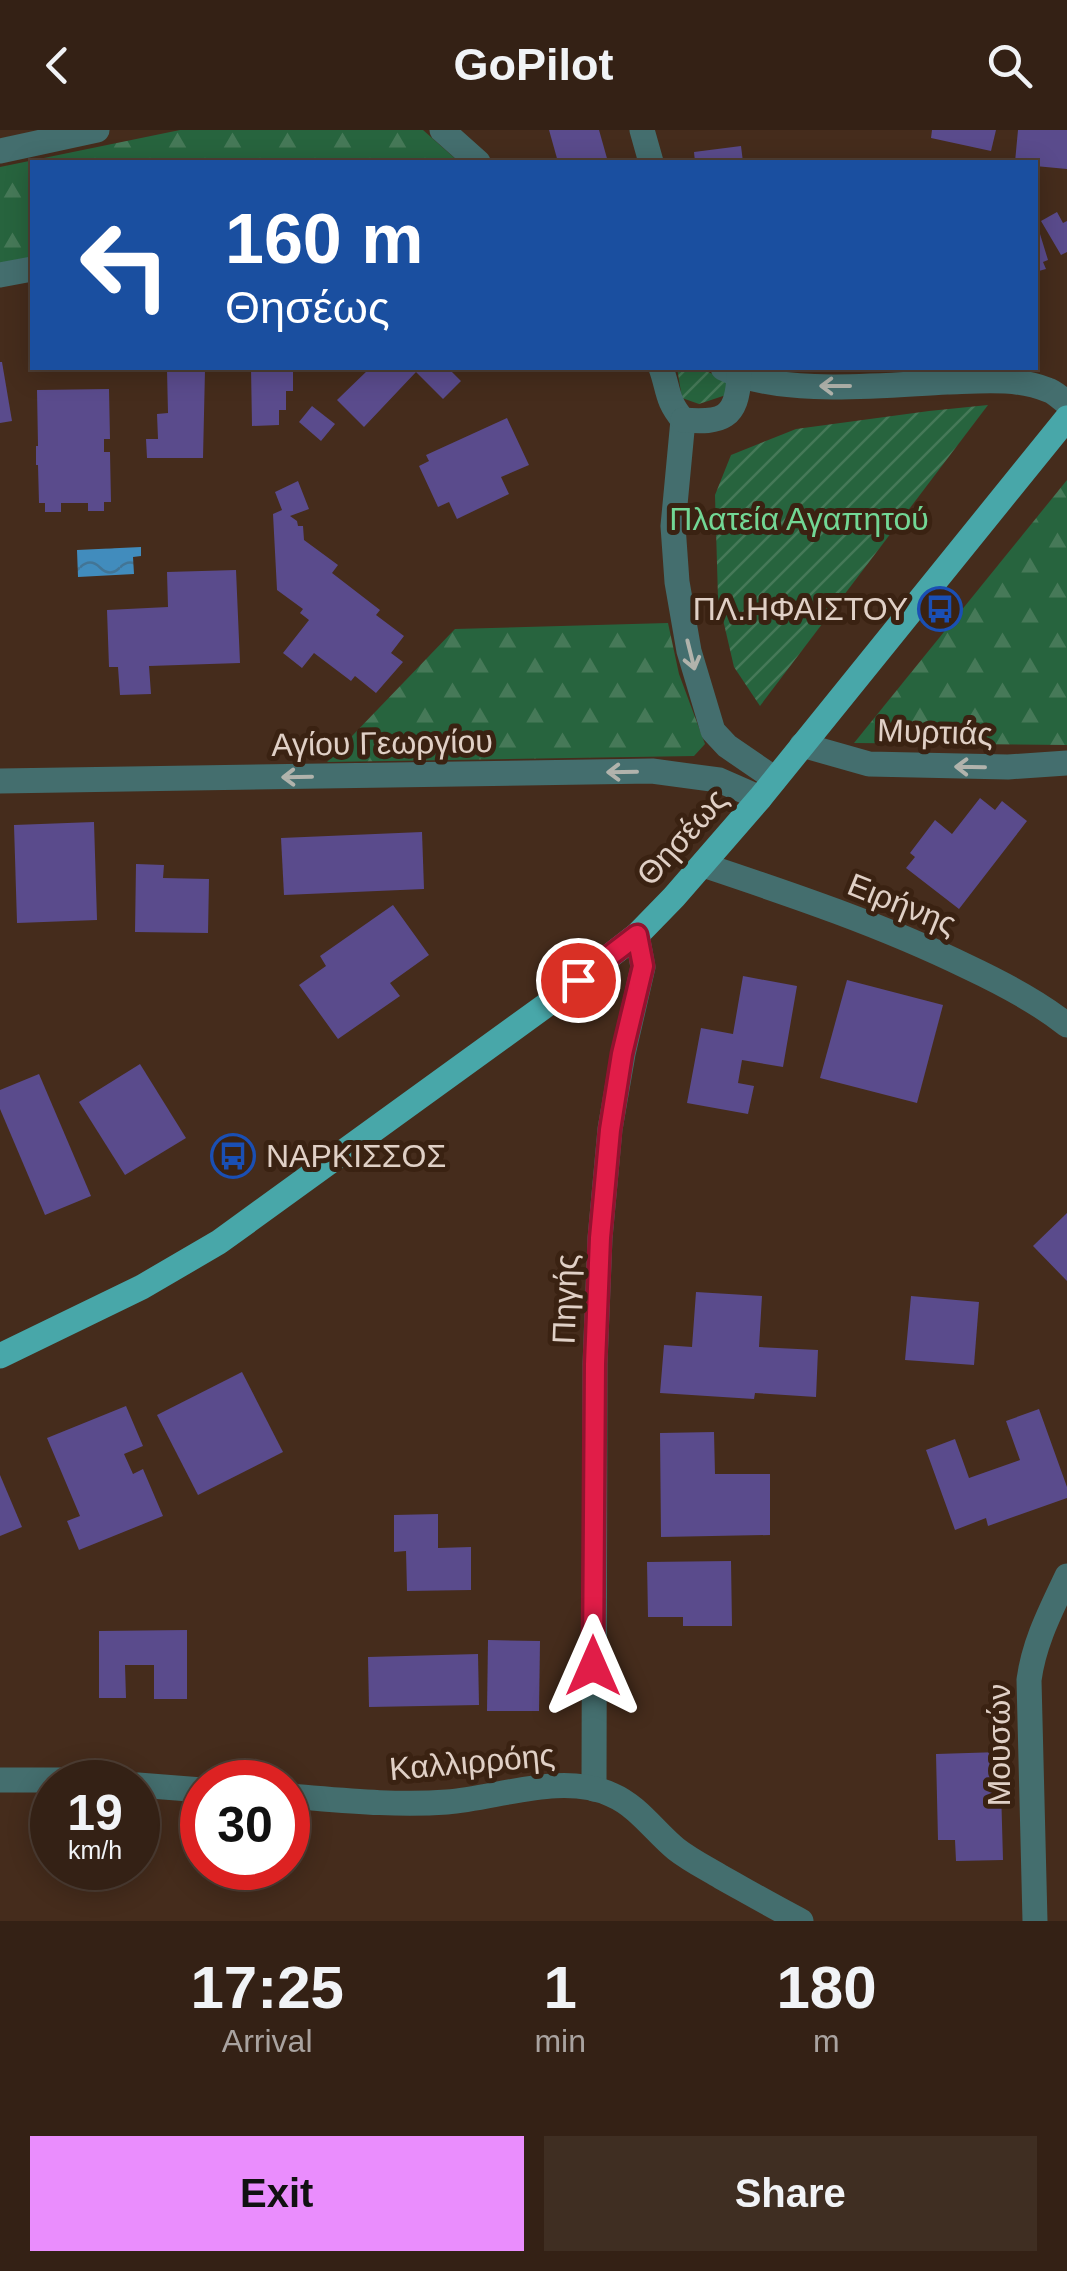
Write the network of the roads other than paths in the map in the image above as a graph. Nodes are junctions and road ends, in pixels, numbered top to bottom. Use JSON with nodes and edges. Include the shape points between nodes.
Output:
{"nodes":[{"id":1,"x":97,"y":130,"type":"edge"},
{"id":2,"x":442,"y":130,"type":"edge"},
{"id":3,"x":642,"y":130,"type":"edge"},
{"id":4,"x":0,"y":151,"type":"edge"},
{"id":5,"x":476,"y":160,"type":"edge"},
{"id":6,"x":650,"y":160,"type":"edge"},
{"id":7,"x":30,"y":269,"type":"edge"},
{"id":8,"x":0,"y":275,"type":"edge"},
{"id":9,"x":662,"y":370,"type":"edge"},
{"id":10,"x":731,"y":372,"type":"edge"},
{"id":11,"x":1067,"y":403,"type":"edge"},
{"id":12,"x":1067,"y":418,"type":"edge"},
{"id":13,"x":682,"y":420,"type":"junction"},
{"id":14,"x":802,"y":745,"type":"junction"},
{"id":15,"x":1067,"y":763,"type":"edge"},
{"id":16,"x":0,"y":781,"type":"edge"},
{"id":17,"x":768,"y":788,"type":"junction"},
{"id":18,"x":703,"y":865,"type":"junction"},
{"id":19,"x":637,"y":935,"type":"junction"},
{"id":20,"x":1067,"y":1025,"type":"edge"},
{"id":21,"x":0,"y":1356,"type":"edge"},
{"id":22,"x":1067,"y":1576,"type":"edge"},
{"id":23,"x":0,"y":1780,"type":"edge"},
{"id":24,"x":30,"y":1780,"type":"edge"},
{"id":25,"x":594,"y":1789,"type":"junction"},
{"id":26,"x":310,"y":1798,"type":"edge"},
{"id":27,"x":801,"y":1921,"type":"edge"},
{"id":28,"x":1035,"y":1921,"type":"edge"}],
"edges":[{"from":1,"to":4,"type":"street"},
{"from":2,"to":5,"type":"street"},
{"from":3,"to":6,"type":"street"},
{"from":7,"to":8,"type":"street"},
{"from":9,"to":13,"type":"street","via":[[670,404]]},
{"from":11,"to":10,"type":"street","one_way":true,"via":[[1049,390],[1004,380],[790,386]]},
{"from":10,"to":13,"type":"street","via":[[735,404],[723,416]]},
{"from":12,"to":14,"type":"main road","name":"Θησέως"},
{"from":13,"to":17,"type":"street","one_way":true,"via":[[673,526],[690,651],[713,731]]},
{"from":15,"to":14,"type":"street","name":"Μυρτιάς","one_way":true,"via":[[869,764]]},
{"from":14,"to":17,"type":"main road","name":"Θησέως"},
{"from":17,"to":16,"type":"street","name":"Αγίου Γεωργίου","one_way":true,"via":[[652,771]]},
{"from":17,"to":18,"type":"main road","name":"Θησέως"},
{"from":18,"to":19,"type":"main road","name":"Θησέως"},
{"from":18,"to":20,"type":"street","name":"Ειρήνης","via":[[907,938]]},
{"from":19,"to":21,"type":"main road","name":"Θησέως","via":[[218,1242]]},
{"from":19,"to":25,"type":"street","name":"Πηγής","via":[[643,966],[613,1110],[600,1238]]},
{"from":22,"to":28,"type":"street","name":"Μουσών","via":[[1044,1624],[1029,1680]]},
{"from":23,"to":24,"type":"street"},
{"from":25,"to":26,"type":"street","name":"Καλλιρρόης","via":[[523,1789],[422,1803]]},
{"from":25,"to":27,"type":"street","name":"Καλλιρρόης","via":[[613,1794],[688,1857]]}]}
